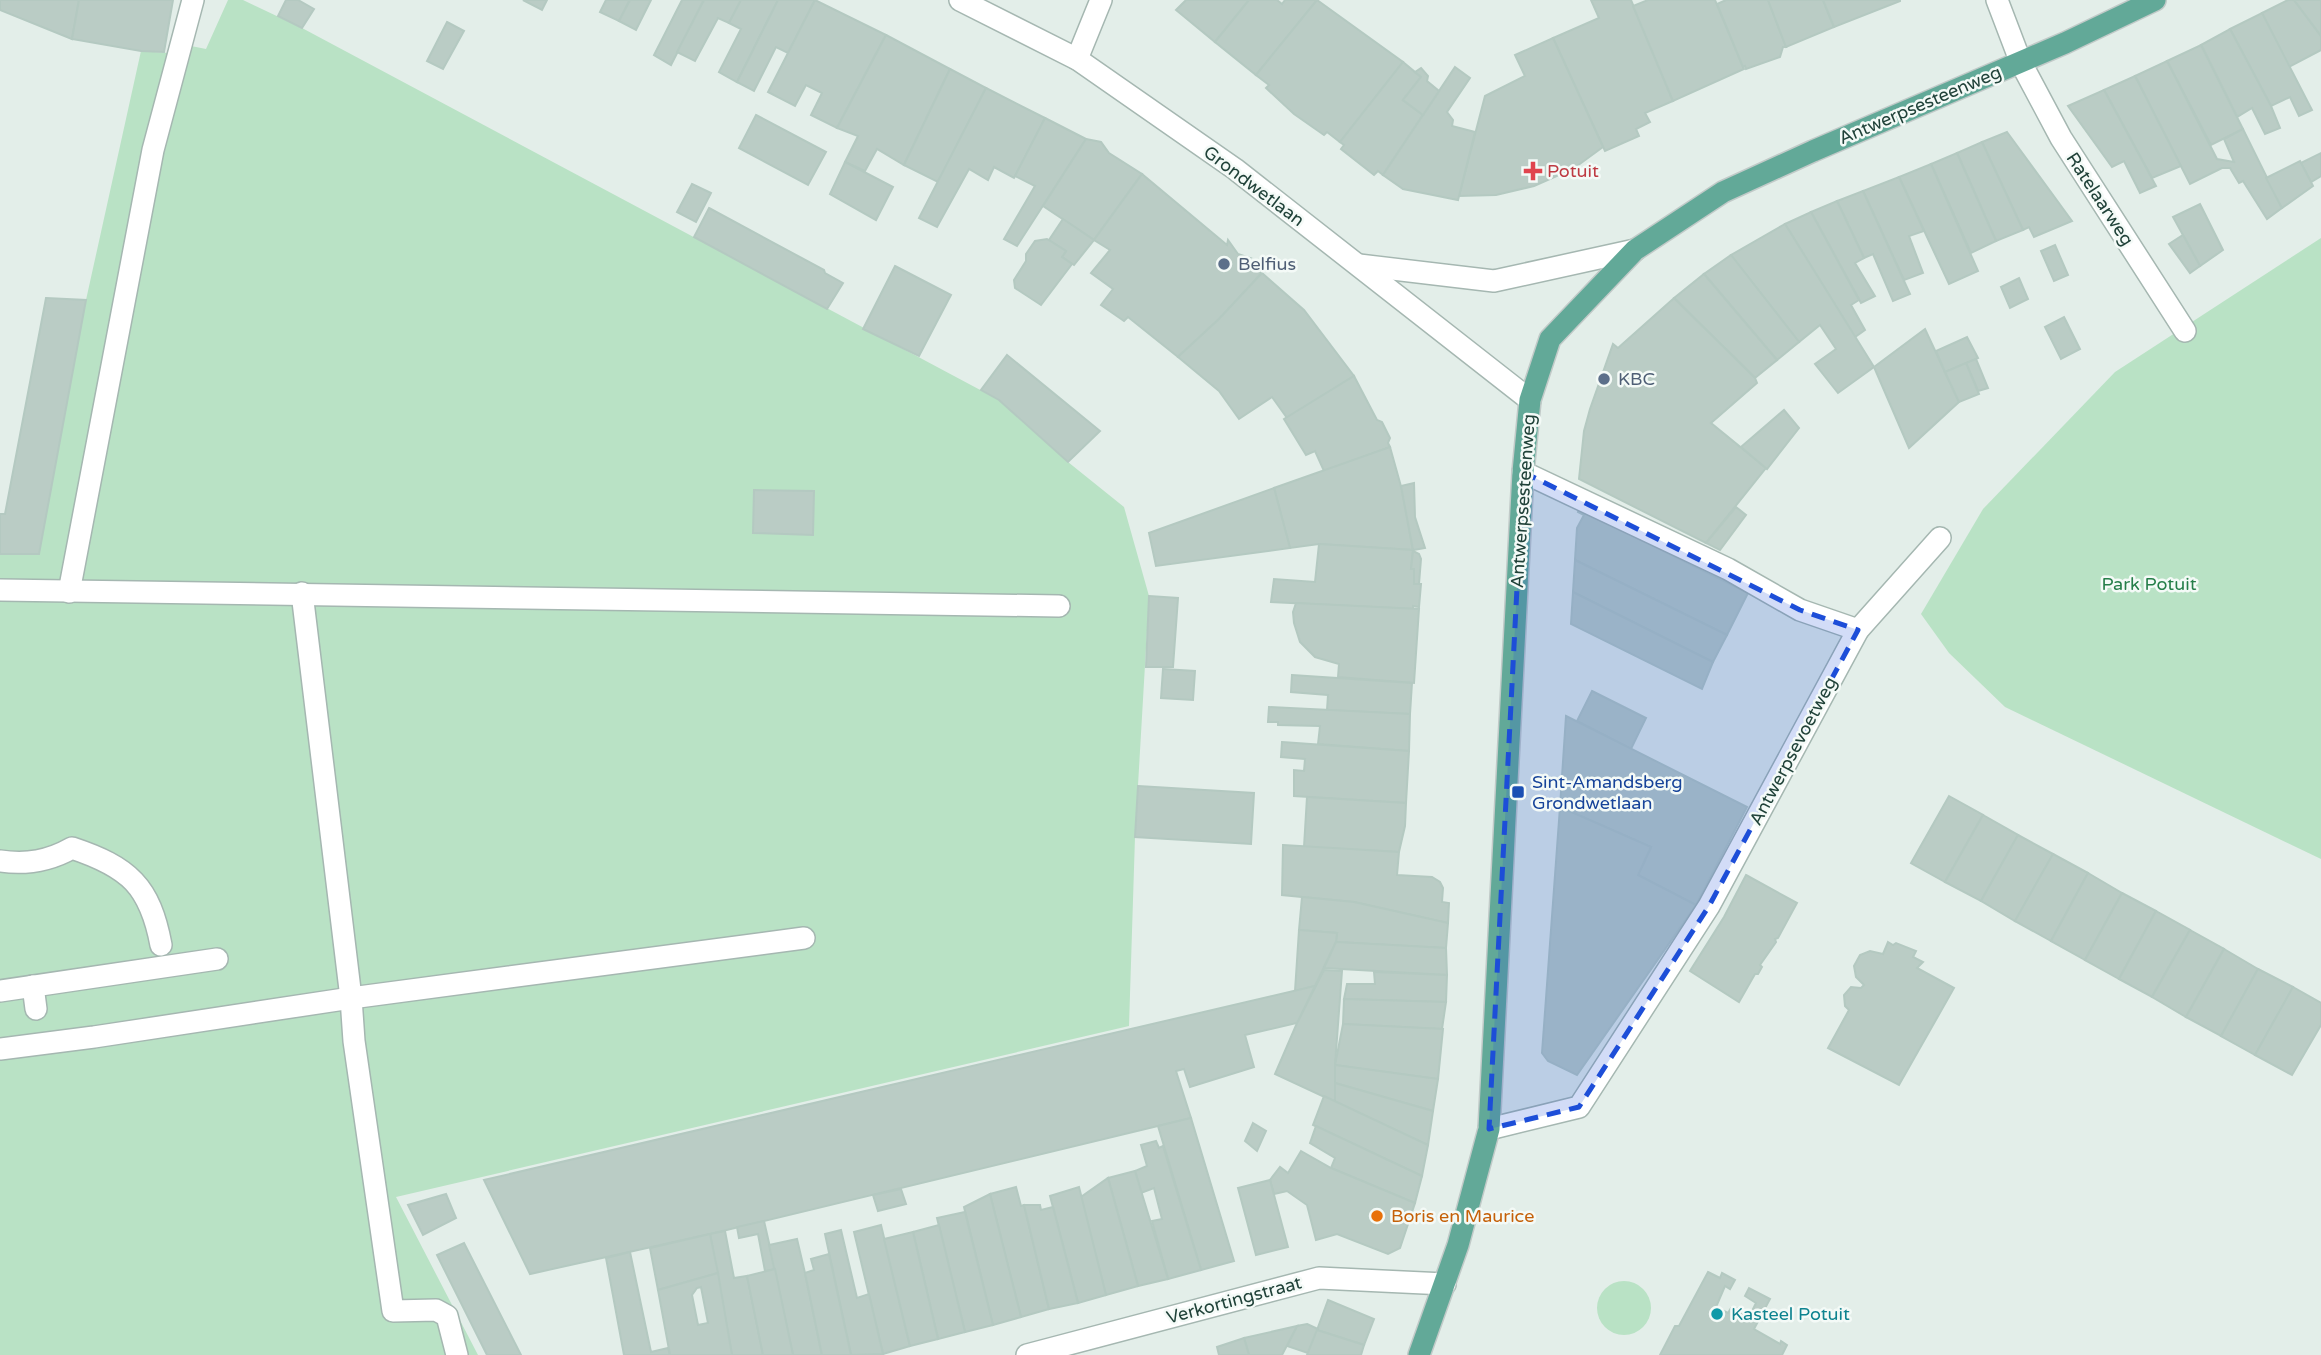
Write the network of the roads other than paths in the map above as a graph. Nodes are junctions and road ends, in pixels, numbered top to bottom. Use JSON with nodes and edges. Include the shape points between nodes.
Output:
{"nodes":[{"id":1,"x":193,"y":0,"type":"edge"},
{"id":2,"x":960,"y":0,"type":"edge"},
{"id":3,"x":1101,"y":0,"type":"edge"},
{"id":4,"x":1997,"y":0,"type":"edge"},
{"id":5,"x":2155,"y":0,"type":"edge"},
{"id":6,"x":1077,"y":59,"type":"junction"},
{"id":7,"x":2021,"y":63,"type":"junction"},
{"id":8,"x":1634,"y":250,"type":"junction"},
{"id":9,"x":1357,"y":265,"type":"junction"},
{"id":10,"x":2185,"y":331,"type":"dead end"},
{"id":11,"x":1530,"y":400,"type":"junction"},
{"id":12,"x":1524,"y":472,"type":"junction"},
{"id":13,"x":1940,"y":538,"type":"dead end"},
{"id":14,"x":0,"y":590,"type":"edge"},
{"id":15,"x":69,"y":592,"type":"junction"},
{"id":16,"x":302,"y":593,"type":"junction"},
{"id":17,"x":1059,"y":606,"type":"dead end"},
{"id":18,"x":1858,"y":630,"type":"junction"},
{"id":19,"x":0,"y":861,"type":"edge"},
{"id":20,"x":804,"y":938,"type":"dead end"},
{"id":21,"x":163,"y":958,"type":"junction"},
{"id":22,"x":217,"y":959,"type":"dead end"},
{"id":23,"x":33,"y":986,"type":"junction"},
{"id":24,"x":0,"y":991,"type":"edge"},
{"id":25,"x":351,"y":998,"type":"junction"},
{"id":26,"x":38,"y":1027,"type":"junction"},
{"id":27,"x":0,"y":1049,"type":"edge"},
{"id":28,"x":1489,"y":1129,"type":"junction"},
{"id":29,"x":1445,"y":1284,"type":"junction"},
{"id":30,"x":457,"y":1355,"type":"edge"},
{"id":31,"x":1027,"y":1355,"type":"edge"},
{"id":32,"x":1419,"y":1355,"type":"edge"}],
"edges":[{"from":1,"to":15,"type":"street","via":[[153,150]]},
{"from":2,"to":6,"type":"street","name":"Grondwetlaan"},
{"from":3,"to":6,"type":"street"},
{"from":4,"to":7,"type":"street","name":"Ratelaarweg"},
{"from":5,"to":7,"type":"main road","name":"Antwerpsesteenweg"},
{"from":6,"to":9,"type":"street","name":"Grondwetlaan","via":[[1235,169]]},
{"from":7,"to":8,"type":"main road","name":"Antwerpsesteenweg","via":[[1723,192]]},
{"from":7,"to":10,"type":"street","name":"Ratelaarweg","via":[[2061,138]]},
{"from":8,"to":9,"type":"street","via":[[1494,281]]},
{"from":8,"to":11,"type":"main road","name":"Antwerpsesteenweg","via":[[1550,339]]},
{"from":9,"to":11,"type":"street","name":"Grondwetlaan"},
{"from":11,"to":12,"type":"main road","name":"Antwerpsesteenweg"},
{"from":12,"to":18,"type":"street","via":[[1728,569],[1800,610]]},
{"from":12,"to":28,"type":"main road","name":"Antwerpsesteenweg"},
{"from":13,"to":18,"type":"street","name":"Antwerpsevoetweg"},
{"from":14,"to":15,"type":"street"},
{"from":15,"to":16,"type":"street"},
{"from":16,"to":17,"type":"street"},
{"from":16,"to":25,"type":"street"},
{"from":18,"to":28,"type":"street","name":"Antwerpsevoetweg","via":[[1709,906],[1579,1107]]},
{"from":19,"to":21,"type":"street","via":[[37,862],[72,848],[118,867],[152,906]]},
{"from":20,"to":25,"type":"street"},
{"from":21,"to":22,"type":"street"},
{"from":21,"to":23,"type":"street"},
{"from":23,"to":24,"type":"street"},
{"from":23,"to":26,"type":"street"},
{"from":25,"to":26,"type":"street"},
{"from":25,"to":30,"type":"street","via":[[393,1311],[436,1310],[447,1316]]},
{"from":26,"to":27,"type":"street"},
{"from":28,"to":29,"type":"main road","name":"Antwerpsesteenweg"},
{"from":29,"to":31,"type":"street","name":"Verkortingstraat","via":[[1319,1278]]},
{"from":29,"to":32,"type":"main road","name":"Antwerpsesteenweg"}]}
